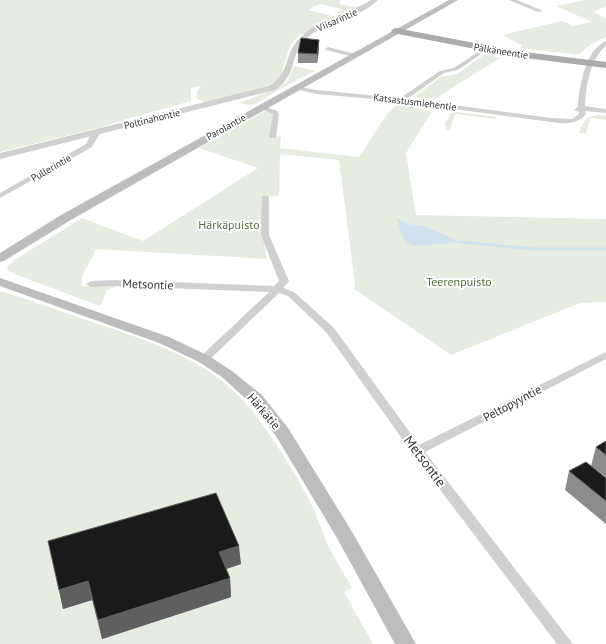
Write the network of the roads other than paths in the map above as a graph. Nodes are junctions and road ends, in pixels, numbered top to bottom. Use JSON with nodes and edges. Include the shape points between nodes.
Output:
{"nodes":[{"id":1,"x":375,"y":0,"type":"edge"},
{"id":2,"x":454,"y":0,"type":"edge"},
{"id":3,"x":512,"y":0,"type":"edge"},
{"id":4,"x":540,"y":11,"type":"dead end"},
{"id":5,"x":399,"y":30,"type":"junction"},
{"id":6,"x":606,"y":43,"type":"edge"},
{"id":7,"x":328,"y":49,"type":"dead end"},
{"id":8,"x":485,"y":49,"type":"junction"},
{"id":9,"x":354,"y":55,"type":"junction"},
{"id":10,"x":591,"y":62,"type":"junction"},
{"id":11,"x":606,"y":62,"type":"edge"},
{"id":12,"x":290,"y":63,"type":"joint"},
{"id":13,"x":606,"y":65,"type":"edge"},
{"id":14,"x":295,"y":88,"type":"junction"},
{"id":15,"x":401,"y":100,"type":"junction"},
{"id":16,"x":262,"y":107,"type":"junction"},
{"id":17,"x":581,"y":108,"type":"junction"},
{"id":18,"x":606,"y":111,"type":"edge"},
{"id":19,"x":96,"y":133,"type":"junction"},
{"id":20,"x":273,"y":136,"type":"dead end"},
{"id":21,"x":0,"y":156,"type":"edge"},
{"id":22,"x":0,"y":196,"type":"edge"},
{"id":23,"x":265,"y":198,"type":"dead end"},
{"id":24,"x":0,"y":258,"type":"edge"},
{"id":25,"x":0,"y":282,"type":"edge"},
{"id":26,"x":91,"y":284,"type":"dead end"},
{"id":27,"x":277,"y":289,"type":"junction"},
{"id":28,"x":606,"y":355,"type":"edge"},
{"id":29,"x":204,"y":359,"type":"junction"},
{"id":30,"x":417,"y":450,"type":"junction"},
{"id":31,"x":406,"y":644,"type":"edge"},
{"id":32,"x":566,"y":644,"type":"edge"}],
"edges":[{"from":1,"to":12,"type":"street","name":"Viisarintie","via":[[362,9],[309,33],[295,48]]},
{"from":2,"to":5,"type":"main road","name":"Parolantie"},
{"from":3,"to":4,"type":"street"},
{"from":5,"to":8,"type":"main road","name":"Pälkäneentie"},
{"from":5,"to":9,"type":"main road","name":"Parolantie"},
{"from":5,"to":10,"type":"main road","name":"Pälkäneentie"},
{"from":6,"to":10,"type":"street","via":[[596,51]]},
{"from":7,"to":9,"type":"street"},
{"from":8,"to":10,"type":"main road","name":"Pälkäneentie"},
{"from":8,"to":15,"type":"street","via":[[456,69],[442,72]]},
{"from":9,"to":14,"type":"main road","name":"Parolantie"},
{"from":10,"to":11,"type":"main road","name":"Pälkäneentie"},
{"from":10,"to":13,"type":"main road","name":"Pälkäneentie"},
{"from":10,"to":17,"type":"street"},
{"from":12,"to":19,"type":"street","name":"Poltinahontie","via":[[282,82],[263,91]]},
{"from":14,"to":15,"type":"street","name":"Katsastusmiehentie"},
{"from":14,"to":16,"type":"main road","name":"Parolantie"},
{"from":15,"to":17,"type":"street","name":"Katsastusmiehentie","via":[[551,120],[574,120],[582,116]]},
{"from":16,"to":20,"type":"street","via":[[276,114]]},
{"from":16,"to":24,"type":"main road","name":"Parolantie","via":[[65,218]]},
{"from":17,"to":18,"type":"street"},
{"from":19,"to":21,"type":"street","name":"Poltinahontie"},
{"from":19,"to":22,"type":"street","name":"Pullerintie","via":[[89,144],[81,150]]},
{"from":23,"to":27,"type":"street","via":[[265,236],[284,280]]},
{"from":25,"to":29,"type":"main road","name":"Härkätie","via":[[164,340]]},
{"from":26,"to":27,"type":"street","name":"Metsontie"},
{"from":27,"to":29,"type":"street"},
{"from":27,"to":30,"type":"street","name":"Metsontie","via":[[291,294],[330,330]]},
{"from":28,"to":30,"type":"street","name":"Peltopyyntie"},
{"from":29,"to":31,"type":"main road","name":"Härkätie","via":[[227,374],[256,399],[282,432]]},
{"from":30,"to":32,"type":"street","name":"Metsontie"}]}
